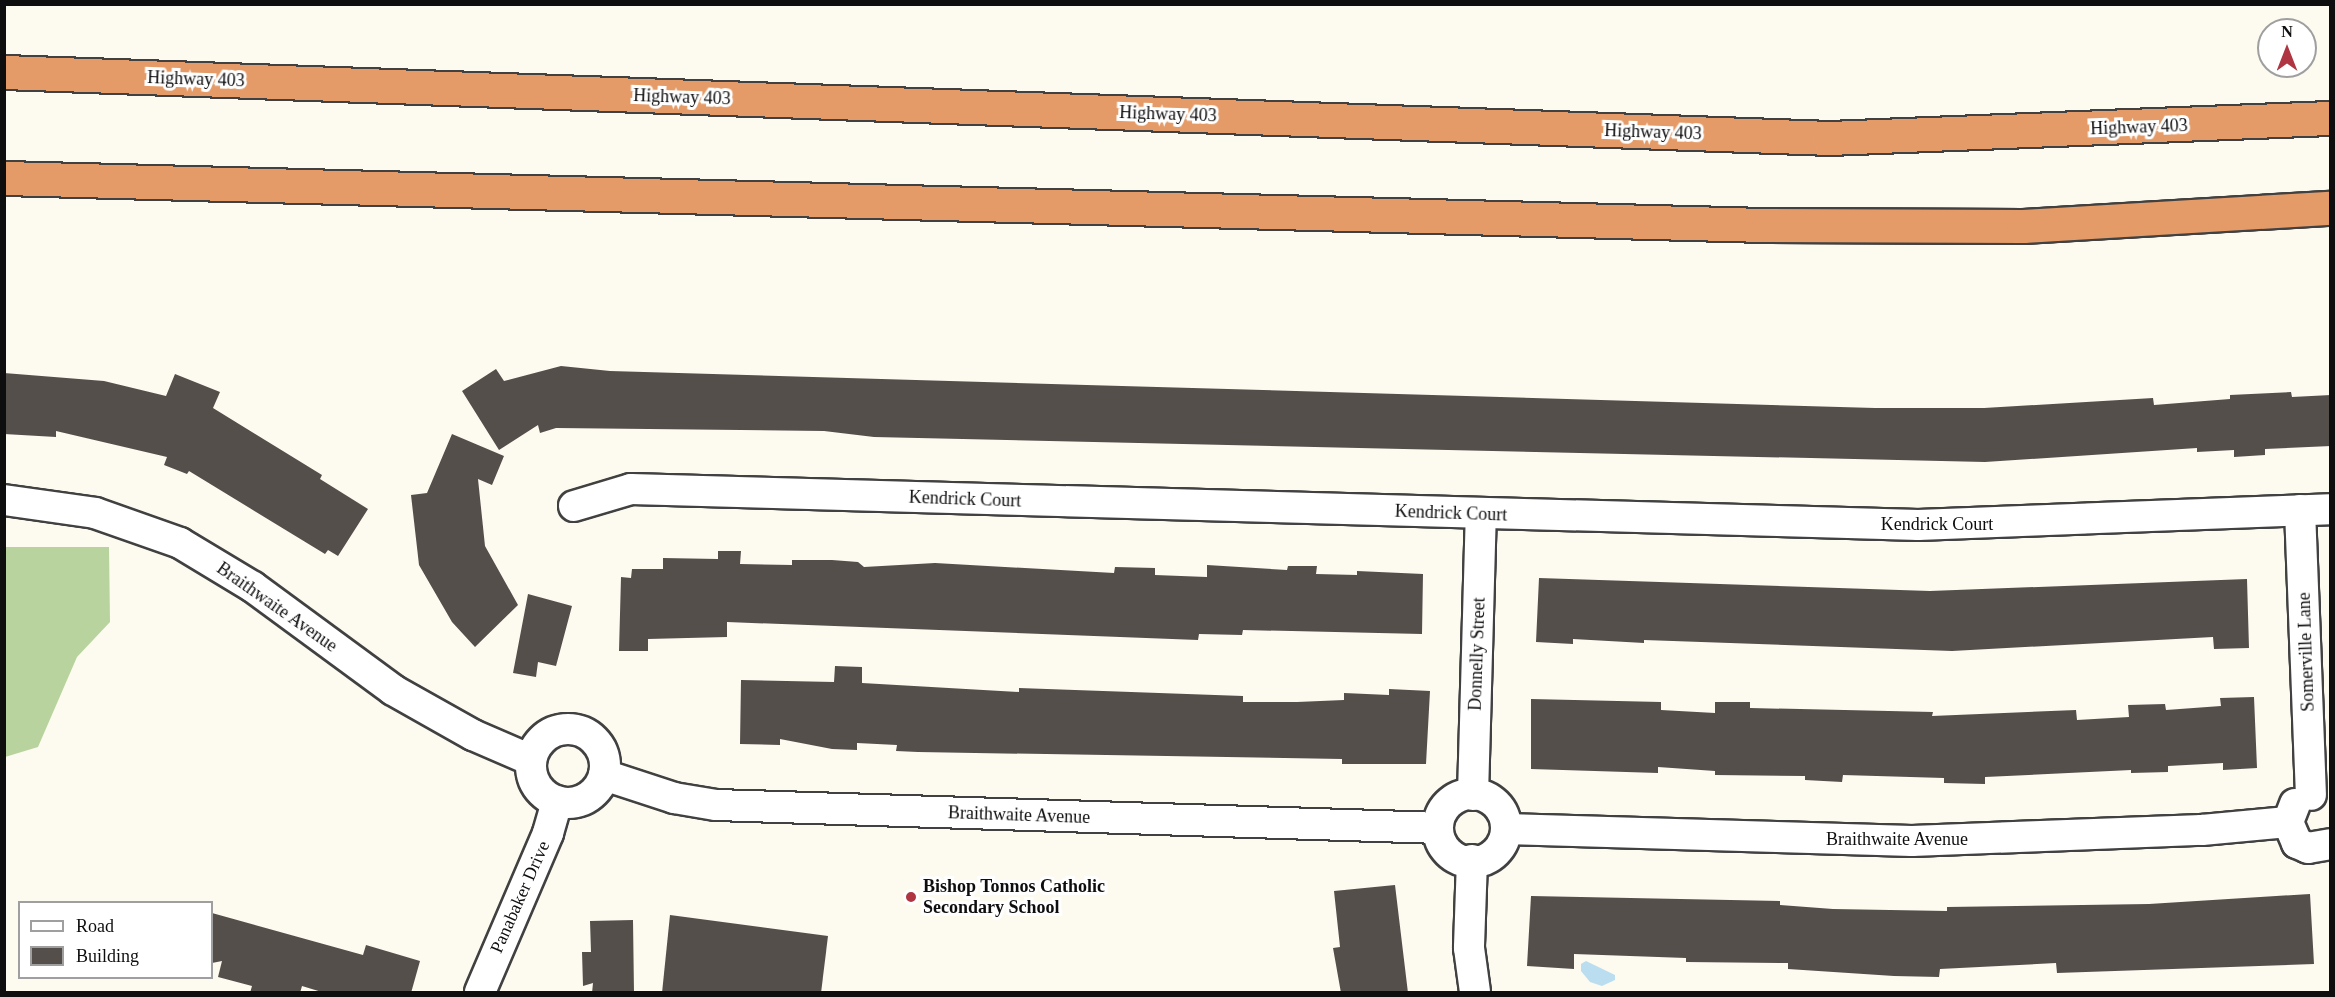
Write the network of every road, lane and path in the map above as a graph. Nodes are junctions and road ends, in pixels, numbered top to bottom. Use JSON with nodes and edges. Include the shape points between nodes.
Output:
{"nodes":[{"id":1,"x":4,"y":72,"type":"edge"},
{"id":2,"x":2331,"y":118,"type":"edge"},
{"id":3,"x":4,"y":178,"type":"edge"},
{"id":4,"x":2331,"y":208,"type":"edge"},
{"id":5,"x":4,"y":500,"type":"edge"},
{"id":6,"x":574,"y":506,"type":"dead end"},
{"id":7,"x":2331,"y":509,"type":"edge"},
{"id":8,"x":2300,"y":510,"type":"junction"},
{"id":9,"x":1480,"y":514,"type":"junction"},
{"id":10,"x":531,"y":760,"type":"junction"},
{"id":11,"x":604,"y":775,"type":"junction"},
{"id":12,"x":1473,"y":795,"type":"junction"},
{"id":13,"x":2321,"y":797,"type":"edge"},
{"id":14,"x":557,"y":801,"type":"junction"},
{"id":15,"x":2288,"y":822,"type":"junction"},
{"id":16,"x":1438,"y":828,"type":"junction"},
{"id":17,"x":1506,"y":829,"type":"junction"},
{"id":18,"x":2331,"y":844,"type":"edge"},
{"id":19,"x":1472,"y":860,"type":"junction"},
{"id":20,"x":480,"y":993,"type":"edge"},
{"id":21,"x":1475,"y":993,"type":"edge"}],
"edges":[{"from":1,"to":2,"type":"highway","name":"Highway 403","via":[[1829,138]]},
{"from":3,"to":4,"type":"highway","via":[[1768,225],[2023,226]]},
{"from":5,"to":10,"type":"street","name":"Braithwaite Avenue","via":[[95,513],[180,543],[253,587],[393,690],[473,735]]},
{"from":6,"to":9,"type":"street","name":"Kendrick Court","via":[[631,489]]},
{"from":7,"to":8,"type":"street","name":"Kendrick Court"},
{"from":8,"to":9,"type":"street","name":"Kendrick Court","via":[[1966,525]]},
{"from":8,"to":13,"type":"street","name":"Somerville Lane"},
{"from":9,"to":12,"type":"street","name":"Donnelly Street"},
{"from":10,"to":11,"type":"street","via":[[550,734],[578,730],[597,742],[603,753]]},
{"from":10,"to":14,"type":"street","via":[[539,788]]},
{"from":11,"to":14,"type":"street","via":[[591,795],[581,800]]},
{"from":11,"to":16,"type":"street","name":"Braithwaite Avenue","via":[[674,798],[727,805]]},
{"from":12,"to":16,"type":"street","via":[[1451,801]]},
{"from":12,"to":17,"type":"street","via":[[1491,800],[1499,808]]},
{"from":13,"to":15,"type":"street","via":[[2297,801]]},
{"from":14,"to":20,"type":"street","name":"Panabaker Drive","via":[[548,833]]},
{"from":15,"to":17,"type":"street","name":"Braithwaite Avenue","via":[[2178,831],[1912,841]]},
{"from":15,"to":18,"type":"street","via":[[2290,833],[2302,846],[2319,849]]},
{"from":16,"to":19,"type":"street","via":[[1452,856]]},
{"from":17,"to":19,"type":"street","via":[[1499,849],[1482,861]]},
{"from":19,"to":21,"type":"street","via":[[1469,948]]}]}
